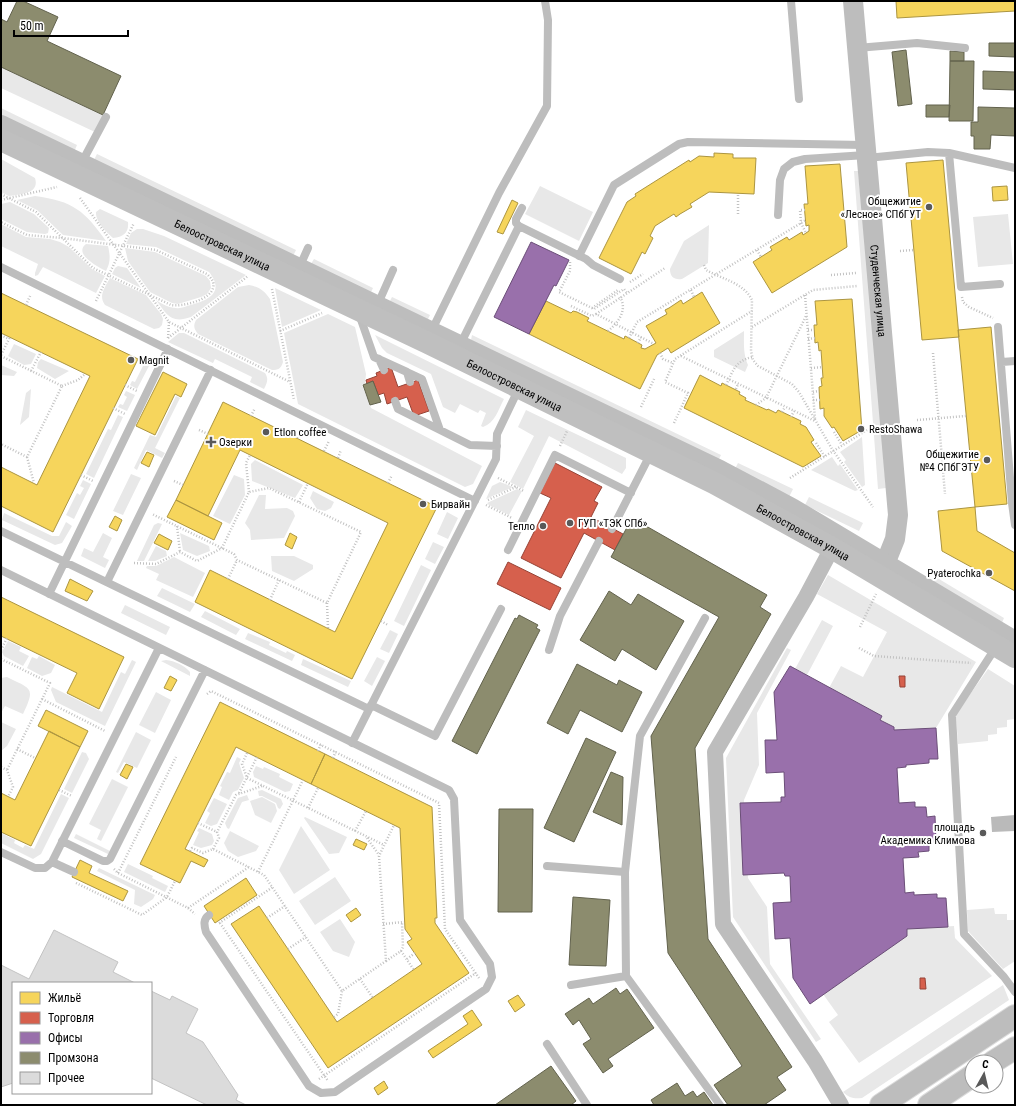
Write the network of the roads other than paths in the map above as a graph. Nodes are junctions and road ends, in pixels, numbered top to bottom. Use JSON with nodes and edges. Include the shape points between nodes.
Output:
{"nodes":[{"id":1,"x":545,"y":1,"type":"edge"},
{"id":2,"x":791,"y":1,"type":"edge"},
{"id":3,"x":853,"y":1,"type":"edge"},
{"id":4,"x":858,"y":48,"type":"junction"},
{"id":5,"x":965,"y":48,"type":"dead end"},
{"id":6,"x":799,"y":99,"type":"dead end"},
{"id":7,"x":106,"y":117,"type":"dead end"},
{"id":8,"x":1,"y":125,"type":"edge"},
{"id":9,"x":1,"y":140,"type":"edge"},
{"id":10,"x":867,"y":153,"type":"junction"},
{"id":11,"x":949,"y":153,"type":"junction"},
{"id":12,"x":1015,"y":168,"type":"edge"},
{"id":13,"x":73,"y":180,"type":"junction"},
{"id":14,"x":522,"y":208,"type":"dead end"},
{"id":15,"x":778,"y":216,"type":"dead end"},
{"id":16,"x":519,"y":226,"type":"junction"},
{"id":17,"x":308,"y":248,"type":"dead end"},
{"id":18,"x":575,"y":254,"type":"junction"},
{"id":19,"x":1,"y":267,"type":"edge"},
{"id":20,"x":393,"y":270,"type":"dead end"},
{"id":21,"x":296,"y":274,"type":"junction"},
{"id":22,"x":620,"y":279,"type":"dead end"},
{"id":23,"x":1000,"y":284,"type":"dead end"},
{"id":24,"x":369,"y":311,"type":"junction"},
{"id":25,"x":998,"y":327,"type":"road end"},
{"id":26,"x":429,"y":337,"type":"junction"},
{"id":27,"x":168,"y":350,"type":"junction"},
{"id":28,"x":457,"y":351,"type":"junction"},
{"id":29,"x":380,"y":359,"type":"junction"},
{"id":30,"x":1015,"y":361,"type":"edge"},
{"id":31,"x":1002,"y":362,"type":"junction"},
{"id":32,"x":211,"y":370,"type":"junction"},
{"id":33,"x":384,"y":370,"type":"dead end"},
{"id":34,"x":406,"y":372,"type":"junction"},
{"id":35,"x":410,"y":382,"type":"dead end"},
{"id":36,"x":522,"y":382,"type":"junction"},
{"id":37,"x":395,"y":401,"type":"dead end"},
{"id":38,"x":422,"y":414,"type":"dead end"},
{"id":39,"x":425,"y":423,"type":"junction"},
{"id":40,"x":440,"y":430,"type":"junction"},
{"id":41,"x":497,"y":446,"type":"junction"},
{"id":42,"x":652,"y":452,"type":"junction"},
{"id":43,"x":631,"y":492,"type":"junction"},
{"id":44,"x":475,"y":501,"type":"junction"},
{"id":45,"x":1015,"y":525,"type":"edge"},
{"id":46,"x":612,"y":529,"type":"dead end"},
{"id":47,"x":1,"y":531,"type":"edge"},
{"id":48,"x":598,"y":541,"type":"dead end"},
{"id":49,"x":832,"y":548,"type":"junction"},
{"id":50,"x":508,"y":550,"type":"dead end"},
{"id":51,"x":65,"y":562,"type":"junction"},
{"id":52,"x":1,"y":570,"type":"edge"},
{"id":53,"x":880,"y":577,"type":"junction"},
{"id":54,"x":107,"y":582,"type":"junction"},
{"id":55,"x":49,"y":594,"type":"junction"},
{"id":56,"x":501,"y":608,"type":"dead end"},
{"id":57,"x":705,"y":618,"type":"dead end"},
{"id":58,"x":1001,"y":646,"type":"edge"},
{"id":59,"x":159,"y":648,"type":"junction"},
{"id":60,"x":549,"y":650,"type":"dead end"},
{"id":61,"x":1015,"y":657,"type":"edge"},
{"id":62,"x":205,"y":670,"type":"junction"},
{"id":63,"x":370,"y":707,"type":"junction"},
{"id":64,"x":352,"y":743,"type":"junction"},
{"id":65,"x":62,"y":841,"type":"junction"},
{"id":66,"x":1,"y":852,"type":"edge"},
{"id":67,"x":52,"y":862,"type":"junction"},
{"id":68,"x":547,"y":866,"type":"dead end"},
{"id":69,"x":74,"y":872,"type":"dead end"},
{"id":70,"x":625,"y":872,"type":"junction"},
{"id":71,"x":209,"y":915,"type":"dead end"},
{"id":72,"x":626,"y":976,"type":"junction"},
{"id":73,"x":571,"y":986,"type":"dead end"},
{"id":74,"x":1015,"y":992,"type":"edge"},
{"id":75,"x":1015,"y":1016,"type":"edge"},
{"id":76,"x":547,"y":1044,"type":"dead end"},
{"id":77,"x":1015,"y":1048,"type":"edge"},
{"id":78,"x":1004,"y":1055,"type":"edge"},
{"id":79,"x":964,"y":1081,"type":"edge"},
{"id":80,"x":587,"y":1105,"type":"edge"},
{"id":81,"x":720,"y":1105,"type":"edge"},
{"id":82,"x":841,"y":1105,"type":"edge"},
{"id":83,"x":881,"y":1105,"type":"edge"},
{"id":84,"x":929,"y":1105,"type":"edge"}],
"edges":[{"from":1,"to":26,"type":"lane","via":[[548,20],[547,106],[499,193]]},
{"from":2,"to":6,"type":"lane"},
{"from":3,"to":4,"type":"street","name":"Студенческая улица"},
{"from":4,"to":5,"type":"lane","via":[[917,43]]},
{"from":4,"to":10,"type":"street","name":"Студенческая улица"},
{"from":7,"to":13,"type":"lane"},
{"from":8,"to":13,"type":"street","name":"Белоостровская улица"},
{"from":9,"to":13,"type":"main road","name":"Белоостровская улица"},
{"from":10,"to":11,"type":"lane"},
{"from":10,"to":15,"type":"lane","via":[[793,162],[784,169],[780,180]]},
{"from":10,"to":18,"type":"lane","via":[[688,142],[679,144],[614,185]]},
{"from":10,"to":53,"type":"street","name":"Студенческая улица","via":[[898,515],[895,539]]},
{"from":11,"to":12,"type":"lane"},
{"from":11,"to":23,"type":"lane","via":[[961,287]]},
{"from":13,"to":21,"type":"main road","name":"Белоостровская улица"},
{"from":14,"to":16,"type":"lane","via":[[516,219]]},
{"from":16,"to":18,"type":"lane"},
{"from":16,"to":28,"type":"lane"},
{"from":17,"to":21,"type":"lane"},
{"from":18,"to":22,"type":"lane"},
{"from":19,"to":27,"type":"lane"},
{"from":20,"to":24,"type":"lane"},
{"from":21,"to":24,"type":"main road","name":"Белоостровская улица"},
{"from":24,"to":26,"type":"main road","name":"Белоостровская улица"},
{"from":24,"to":29,"type":"lane","via":[[374,357]]},
{"from":25,"to":31,"type":"lane"},
{"from":26,"to":28,"type":"main road","name":"Белоостровская улица"},
{"from":27,"to":32,"type":"lane"},
{"from":27,"to":51,"type":"lane"},
{"from":28,"to":36,"type":"main road","name":"Белоостровская улица"},
{"from":29,"to":33,"type":"lane"},
{"from":29,"to":34,"type":"lane"},
{"from":30,"to":31,"type":"lane"},
{"from":31,"to":45,"type":"lane"},
{"from":32,"to":44,"type":"lane"},
{"from":32,"to":54,"type":"lane"},
{"from":34,"to":35,"type":"lane"},
{"from":34,"to":40,"type":"lane","via":[[422,379]]},
{"from":36,"to":41,"type":"lane","via":[[497,434]]},
{"from":36,"to":42,"type":"main road","name":"Белоостровская улица"},
{"from":36,"to":53,"type":"street","name":"Белоостровская улица","via":[[720,470],[792,508]]},
{"from":37,"to":39,"type":"lane","via":[[398,410]]},
{"from":38,"to":39,"type":"lane"},
{"from":39,"to":40,"type":"lane"},
{"from":40,"to":41,"type":"lane","via":[[470,445]]},
{"from":41,"to":44,"type":"lane","via":[[496,459]]},
{"from":42,"to":43,"type":"lane"},
{"from":42,"to":49,"type":"main road","name":"Белоостровская улица"},
{"from":43,"to":46,"type":"lane"},
{"from":43,"to":50,"type":"lane","via":[[555,456]]},
{"from":44,"to":63,"type":"lane"},
{"from":47,"to":51,"type":"lane"},
{"from":48,"to":60,"type":"lane","via":[[560,616]]},
{"from":49,"to":53,"type":"main road","name":"Белоостровская улица"},
{"from":49,"to":82,"type":"street","via":[[715,752],[723,924],[815,1061]]},
{"from":51,"to":54,"type":"lane"},
{"from":51,"to":55,"type":"lane"},
{"from":52,"to":55,"type":"lane"},
{"from":53,"to":58,"type":"main road","name":"Белоостровская улица"},
{"from":54,"to":63,"type":"lane"},
{"from":55,"to":59,"type":"lane"},
{"from":56,"to":63,"type":"lane","via":[[435,736]]},
{"from":57,"to":70,"type":"lane","via":[[640,736]]},
{"from":58,"to":61,"type":"main road","name":"Белоостровская улица"},
{"from":58,"to":74,"type":"lane","via":[[952,715],[964,934]]},
{"from":59,"to":62,"type":"lane"},
{"from":59,"to":65,"type":"lane"},
{"from":62,"to":64,"type":"lane"},
{"from":62,"to":65,"type":"lane","via":[[110,859],[103,861]]},
{"from":63,"to":64,"type":"lane"},
{"from":64,"to":71,"type":"lane","via":[[449,790],[454,799],[460,920],[490,964],[492,977],[486,989],[334,1092],[321,1093],[309,1086],[206,932],[203,924]]},
{"from":65,"to":67,"type":"lane"},
{"from":66,"to":67,"type":"lane","via":[[35,868],[45,868]]},
{"from":67,"to":69,"type":"lane"},
{"from":68,"to":70,"type":"lane"},
{"from":70,"to":72,"type":"lane"},
{"from":72,"to":73,"type":"lane"},
{"from":72,"to":81,"type":"lane"},
{"from":75,"to":83,"type":"main road"},
{"from":76,"to":80,"type":"lane"},
{"from":77,"to":78,"type":"main road"},
{"from":79,"to":84,"type":"main road"}]}
